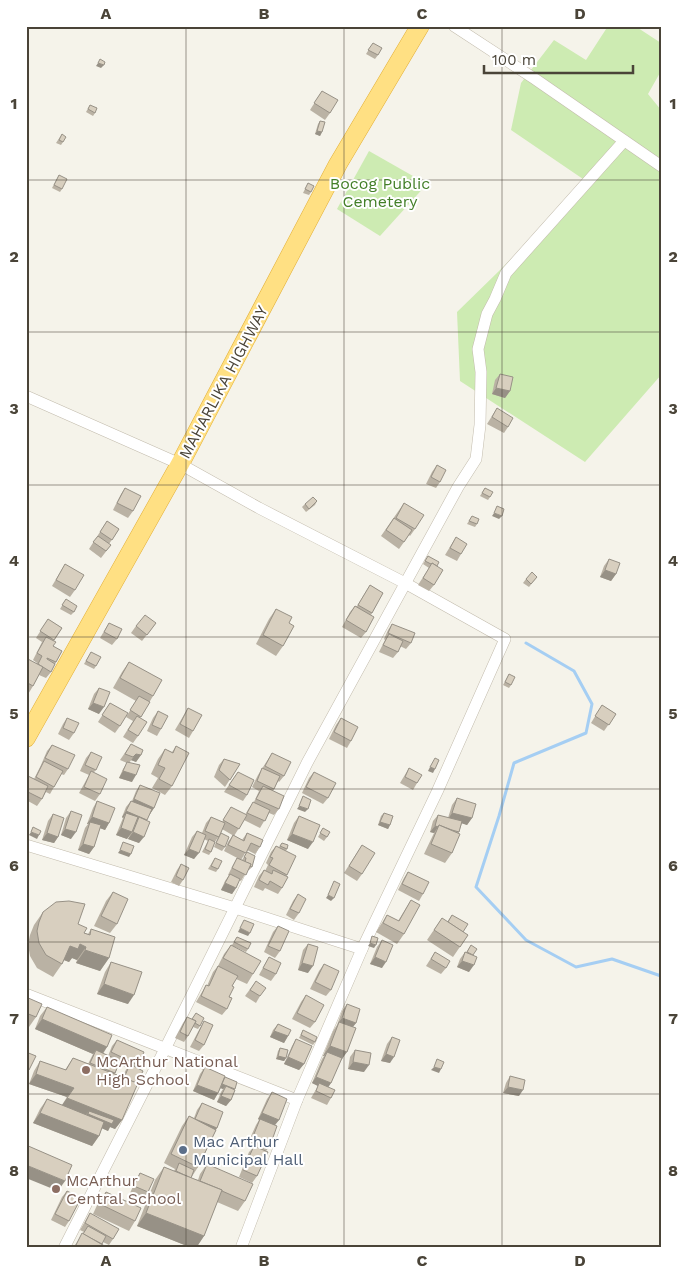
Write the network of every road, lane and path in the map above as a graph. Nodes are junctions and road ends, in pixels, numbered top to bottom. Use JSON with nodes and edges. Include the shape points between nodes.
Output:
{"nodes":[{"id":1,"x":420,"y":26,"type":"edge"},
{"id":2,"x":454,"y":26,"type":"edge"},
{"id":3,"x":624,"y":141,"type":"junction"},
{"id":4,"x":661,"y":166,"type":"edge"},
{"id":5,"x":26,"y":396,"type":"edge"},
{"id":6,"x":180,"y":464,"type":"junction"},
{"id":7,"x":405,"y":583,"type":"junction"},
{"id":8,"x":26,"y":738,"type":"edge"},
{"id":9,"x":26,"y":845,"type":"edge"},
{"id":10,"x":235,"y":908,"type":"junction"},
{"id":11,"x":362,"y":948,"type":"junction"},
{"id":12,"x":26,"y":994,"type":"edge"},
{"id":13,"x":165,"y":1049,"type":"junction"},
{"id":14,"x":297,"y":1100,"type":"junction"},
{"id":15,"x":64,"y":1248,"type":"edge"},
{"id":16,"x":240,"y":1248,"type":"edge"}],
"edges":[{"from":1,"to":6,"type":"highway","name":"MAHARLIKA HIGHWAY","via":[[338,164]]},
{"from":2,"to":3,"type":"street"},
{"from":3,"to":4,"type":"street"},
{"from":3,"to":7,"type":"street","via":[[506,273],[487,314],[478,349],[481,410],[476,459]]},
{"from":5,"to":6,"type":"street"},
{"from":6,"to":7,"type":"street"},
{"from":6,"to":8,"type":"highway","name":"MAHARLIKA HIGHWAY"},
{"from":7,"to":10,"type":"street","via":[[307,763]]},
{"from":7,"to":11,"type":"street","via":[[505,640]]},
{"from":9,"to":10,"type":"street"},
{"from":10,"to":11,"type":"street"},
{"from":10,"to":13,"type":"street"},
{"from":11,"to":14,"type":"street"},
{"from":12,"to":13,"type":"street"},
{"from":13,"to":14,"type":"street"},
{"from":13,"to":15,"type":"street"},
{"from":14,"to":16,"type":"street"}]}
